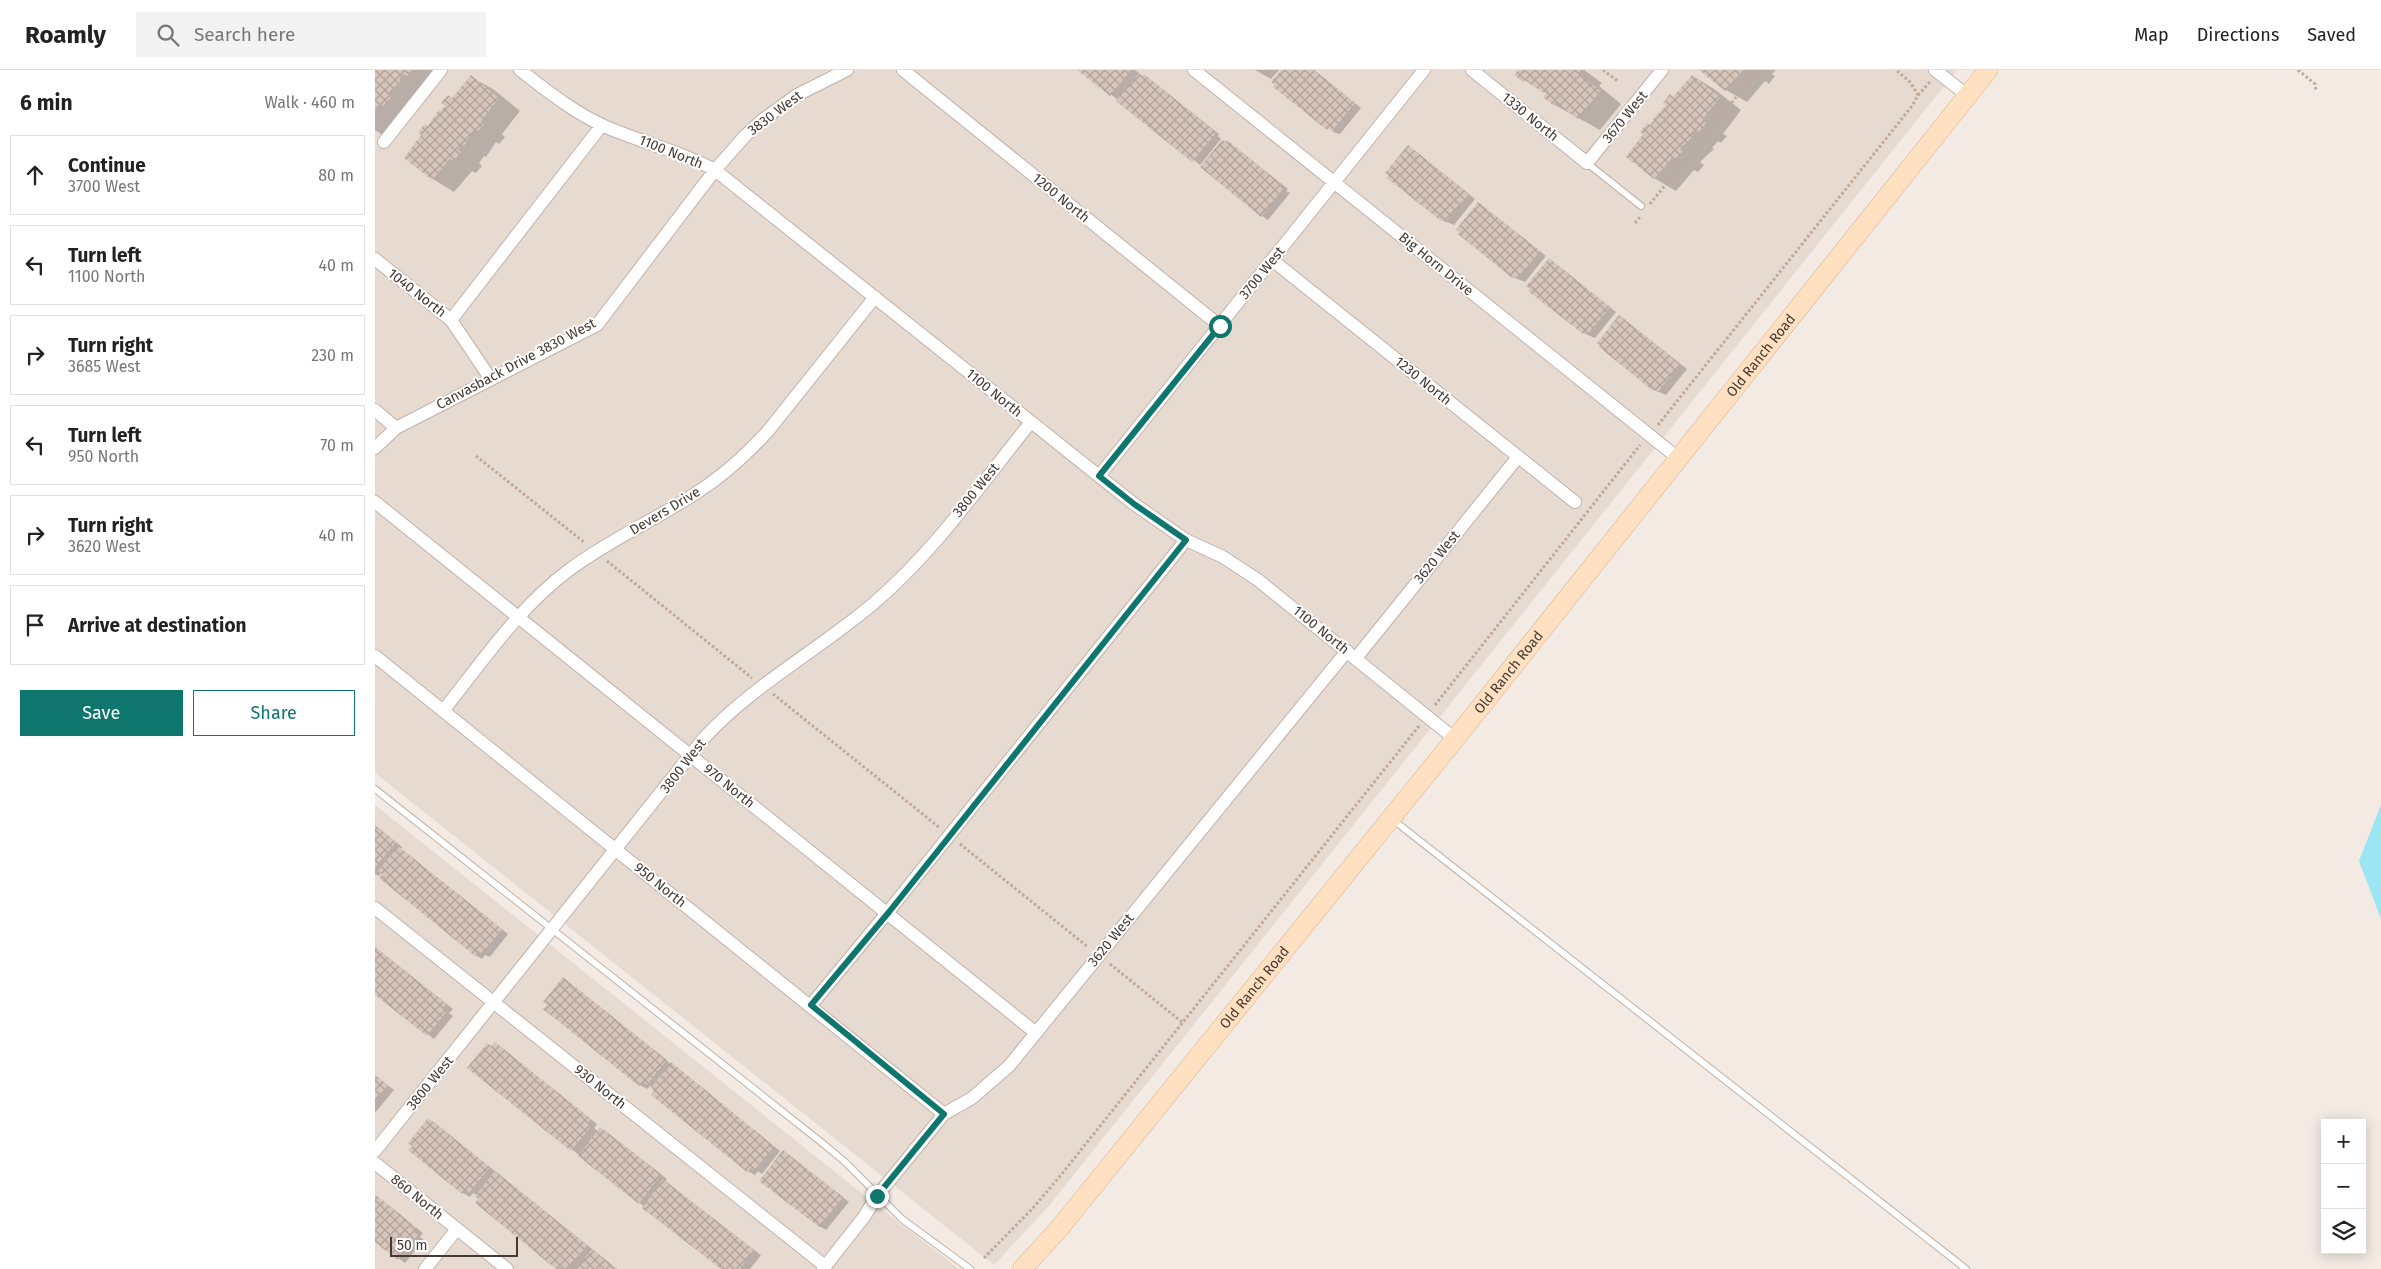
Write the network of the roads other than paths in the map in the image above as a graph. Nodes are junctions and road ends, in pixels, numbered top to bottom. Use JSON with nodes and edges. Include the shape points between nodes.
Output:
{"nodes":[{"id":1,"x":441,"y":70,"type":"edge"},
{"id":2,"x":847,"y":70,"type":"edge"},
{"id":3,"x":903,"y":70,"type":"edge"},
{"id":4,"x":1194,"y":70,"type":"edge"},
{"id":5,"x":1424,"y":70,"type":"edge"},
{"id":6,"x":1471,"y":70,"type":"edge"},
{"id":7,"x":1662,"y":70,"type":"edge"},
{"id":8,"x":1935,"y":70,"type":"edge"},
{"id":9,"x":1988,"y":70,"type":"edge"},
{"id":10,"x":526,"y":72,"type":"edge"},
{"id":11,"x":1968,"y":96,"type":"junction"},
{"id":12,"x":602,"y":125,"type":"junction"},
{"id":13,"x":384,"y":142,"type":"dead end"},
{"id":14,"x":1587,"y":163,"type":"junction"},
{"id":15,"x":715,"y":170,"type":"junction"},
{"id":16,"x":1334,"y":182,"type":"junction"},
{"id":17,"x":1644,"y":207,"type":"road end"},
{"id":18,"x":375,"y":260,"type":"edge"},
{"id":19,"x":1272,"y":260,"type":"junction"},
{"id":20,"x":875,"y":297,"type":"junction"},
{"id":21,"x":451,"y":320,"type":"junction"},
{"id":22,"x":1220,"y":326,"type":"junction"},
{"id":23,"x":490,"y":378,"type":"junction"},
{"id":24,"x":375,"y":410,"type":"edge"},
{"id":25,"x":1031,"y":422,"type":"junction"},
{"id":26,"x":397,"y":428,"type":"junction"},
{"id":27,"x":375,"y":448,"type":"edge"},
{"id":28,"x":1518,"y":457,"type":"junction"},
{"id":29,"x":1679,"y":458,"type":"junction"},
{"id":30,"x":1099,"y":476,"type":"junction"},
{"id":31,"x":375,"y":502,"type":"edge"},
{"id":32,"x":1575,"y":502,"type":"dead end"},
{"id":33,"x":1186,"y":540,"type":"junction"},
{"id":34,"x":518,"y":617,"type":"junction"},
{"id":35,"x":1351,"y":655,"type":"junction"},
{"id":36,"x":375,"y":656,"type":"edge"},
{"id":37,"x":443,"y":711,"type":"junction"},
{"id":38,"x":1455,"y":739,"type":"junction"},
{"id":39,"x":691,"y":756,"type":"junction"},
{"id":40,"x":375,"y":789,"type":"edge"},
{"id":41,"x":1391,"y":818,"type":"junction"},
{"id":42,"x":616,"y":850,"type":"junction"},
{"id":43,"x":375,"y":908,"type":"edge"},
{"id":44,"x":889,"y":912,"type":"junction"},
{"id":45,"x":552,"y":930,"type":"junction"},
{"id":46,"x":494,"y":1003,"type":"junction"},
{"id":47,"x":811,"y":1005,"type":"junction"},
{"id":48,"x":1036,"y":1033,"type":"junction"},
{"id":49,"x":944,"y":1114,"type":"junction"},
{"id":50,"x":375,"y":1151,"type":"edge"},
{"id":51,"x":375,"y":1163,"type":"edge"},
{"id":52,"x":877,"y":1196,"type":"junction"},
{"id":53,"x":457,"y":1229,"type":"junction"},
{"id":54,"x":824,"y":1268,"type":"edge"},
{"id":55,"x":425,"y":1269,"type":"edge"},
{"id":56,"x":507,"y":1269,"type":"edge"},
{"id":57,"x":970,"y":1269,"type":"edge"},
{"id":58,"x":1022,"y":1269,"type":"edge"},
{"id":59,"x":1966,"y":1269,"type":"edge"}],
"edges":[{"from":1,"to":13,"type":"street"},
{"from":2,"to":15,"type":"street","name":"3830 West","via":[[779,107],[744,137]]},
{"from":3,"to":22,"type":"street","name":"1200 North"},
{"from":4,"to":16,"type":"street","name":"Big Horn Drive"},
{"from":5,"to":16,"type":"street","name":"3700 West"},
{"from":6,"to":14,"type":"street","name":"1330 North"},
{"from":7,"to":14,"type":"street","name":"3670 West"},
{"from":8,"to":11,"type":"street"},
{"from":9,"to":11,"type":"street","name":"Old Ranch Road"},
{"from":10,"to":12,"type":"street","name":"1100 North","via":[[571,108]]},
{"from":11,"to":29,"type":"street","name":"Old Ranch Road"},
{"from":12,"to":15,"type":"street","name":"1100 North","via":[[682,154]]},
{"from":12,"to":21,"type":"street"},
{"from":14,"to":17,"type":"lane"},
{"from":15,"to":20,"type":"street","name":"1100 North"},
{"from":15,"to":23,"type":"street","name":"Canvasback Drive 3830 West","via":[[597,325]]},
{"from":16,"to":19,"type":"street","name":"3700 West"},
{"from":16,"to":29,"type":"street","name":"Big Horn Drive"},
{"from":18,"to":21,"type":"street","name":"1040 North"},
{"from":19,"to":22,"type":"street","name":"3700 West"},
{"from":19,"to":28,"type":"street","name":"1230 North"},
{"from":20,"to":25,"type":"street","name":"1100 North"},
{"from":20,"to":34,"type":"street","name":"Devers Drive","via":[[767,431],[733,466],[694,494],[569,570]]},
{"from":21,"to":23,"type":"street","name":"1040 North"},
{"from":22,"to":30,"type":"street","name":"3700 West"},
{"from":23,"to":26,"type":"street","name":"Canvasback Drive 3830 West"},
{"from":24,"to":26,"type":"street"},
{"from":25,"to":30,"type":"street","name":"1100 North"},
{"from":25,"to":39,"type":"street","name":"3800 West","via":[[940,535],[895,585],[736,706]]},
{"from":26,"to":27,"type":"street","name":"Canvasback Drive 3830 West"},
{"from":28,"to":32,"type":"street","name":"1230 North"},
{"from":28,"to":35,"type":"street","name":"3620 West"},
{"from":29,"to":38,"type":"street","name":"Old Ranch Road"},
{"from":30,"to":33,"type":"street","name":"1100 North"},
{"from":31,"to":34,"type":"street","name":"970 North"},
{"from":33,"to":35,"type":"street","name":"1100 North","via":[[1245,571]]},
{"from":33,"to":44,"type":"street"},
{"from":34,"to":37,"type":"street","name":"Devers Drive"},
{"from":34,"to":39,"type":"street","name":"970 North"},
{"from":35,"to":38,"type":"street","name":"1100 North"},
{"from":35,"to":48,"type":"street","name":"3620 West"},
{"from":36,"to":37,"type":"street","name":"950 North"},
{"from":37,"to":42,"type":"street","name":"950 North"},
{"from":38,"to":41,"type":"street","name":"Old Ranch Road"},
{"from":39,"to":42,"type":"street","name":"3800 West"},
{"from":39,"to":44,"type":"street","name":"970 North"},
{"from":40,"to":45,"type":"lane"},
{"from":41,"to":58,"type":"street","name":"Old Ranch Road","via":[[1058,1230]]},
{"from":41,"to":59,"type":"lane"},
{"from":42,"to":45,"type":"street","name":"3800 West"},
{"from":42,"to":47,"type":"street","name":"950 North"},
{"from":43,"to":46,"type":"street","name":"930 North"},
{"from":44,"to":47,"type":"street"},
{"from":44,"to":48,"type":"street","name":"970 North"},
{"from":45,"to":46,"type":"street","name":"3800 West"},
{"from":45,"to":52,"type":"lane","via":[[827,1146]]},
{"from":46,"to":50,"type":"street","name":"3800 West"},
{"from":46,"to":54,"type":"street","name":"930 North"},
{"from":47,"to":49,"type":"street","name":"950 North"},
{"from":48,"to":49,"type":"street","name":"3620 West","via":[[1009,1066],[972,1098]]},
{"from":49,"to":52,"type":"street","name":"3620 West"},
{"from":51,"to":53,"type":"street","name":"860 North"},
{"from":52,"to":54,"type":"street","name":"3620 West"},
{"from":52,"to":57,"type":"lane","via":[[902,1219]]},
{"from":53,"to":55,"type":"street"},
{"from":53,"to":56,"type":"street","name":"860 North"}]}
